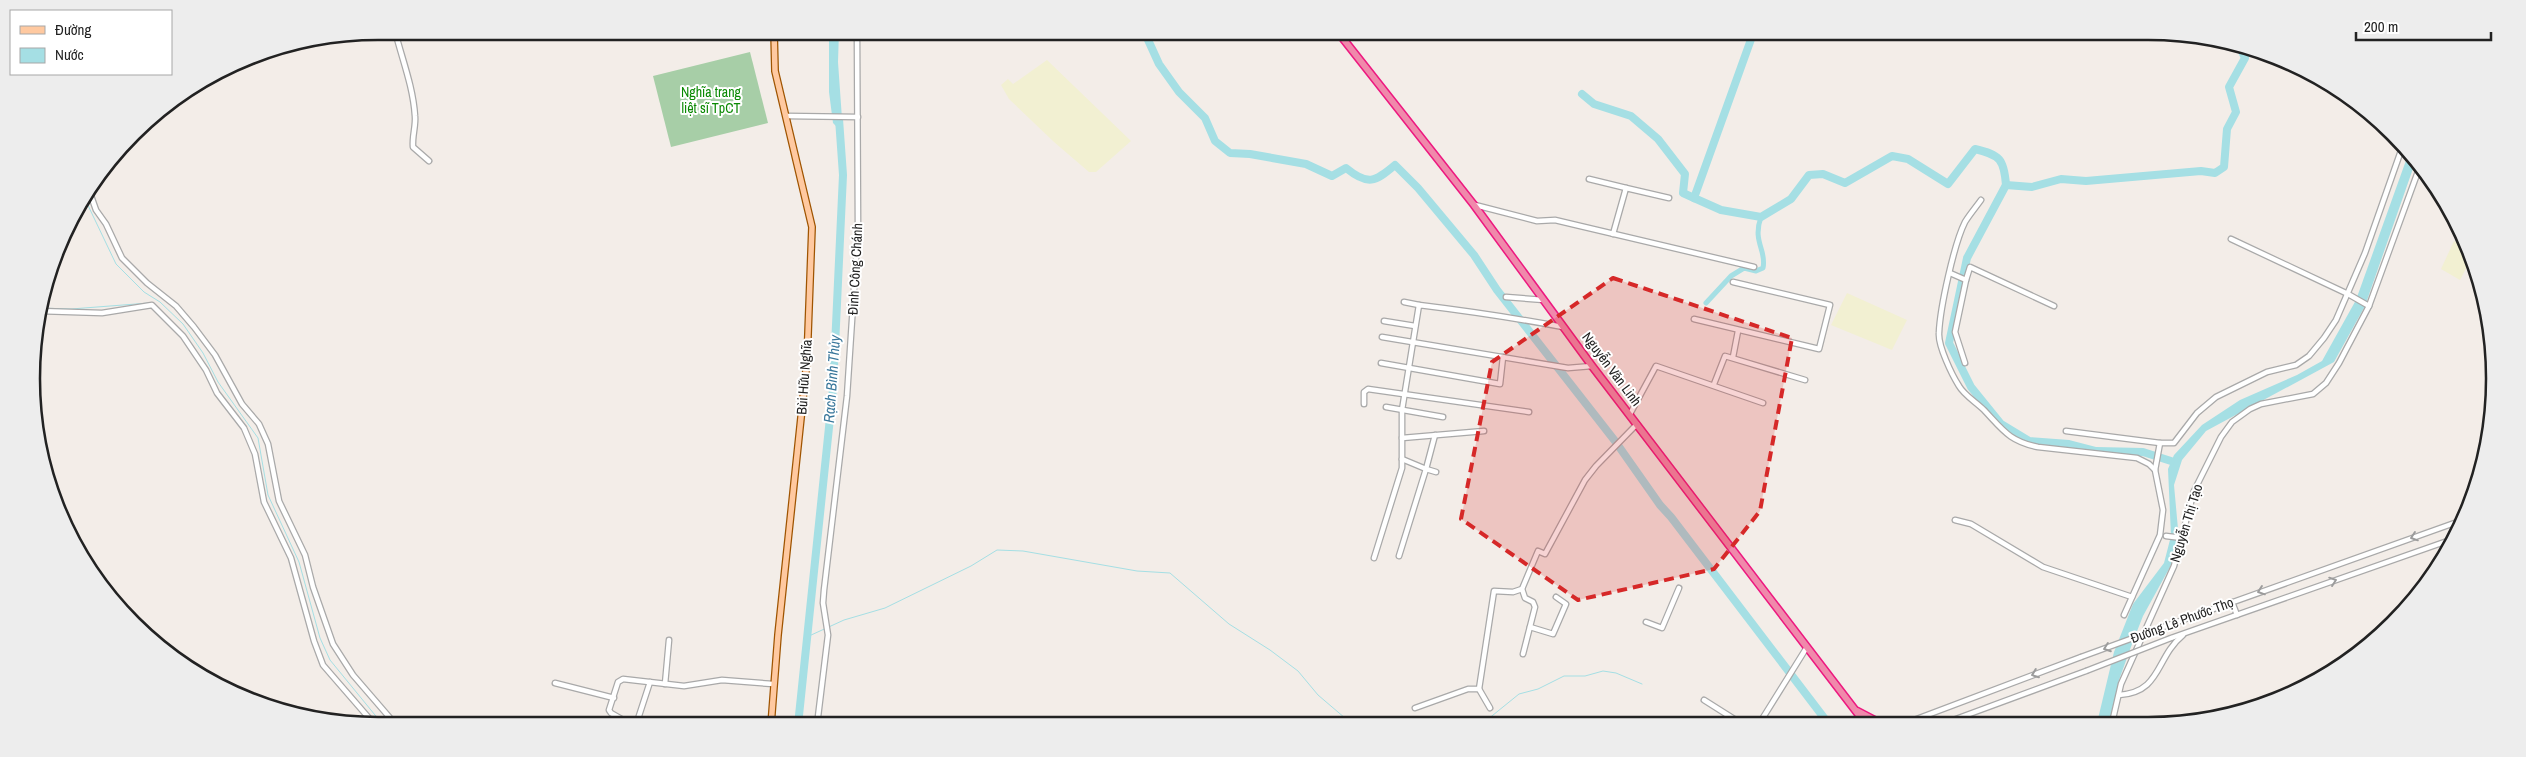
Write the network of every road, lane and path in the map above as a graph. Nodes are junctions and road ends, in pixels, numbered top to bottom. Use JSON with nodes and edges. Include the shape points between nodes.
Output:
{"nodes":[{"id":1,"x":397,"y":40,"type":"edge"},
{"id":2,"x":774,"y":40,"type":"edge"},
{"id":3,"x":857,"y":40,"type":"edge"},
{"id":4,"x":1344,"y":40,"type":"edge"},
{"id":5,"x":787,"y":116,"type":"junction"},
{"id":6,"x":858,"y":118,"type":"junction"},
{"id":7,"x":2400,"y":153,"type":"edge"},
{"id":8,"x":430,"y":160,"type":"dead end"},
{"id":9,"x":2417,"y":174,"type":"edge"},
{"id":10,"x":1589,"y":179,"type":"dead end"},
{"id":11,"x":1626,"y":188,"type":"junction"},
{"id":12,"x":92,"y":198,"type":"edge"},
{"id":13,"x":1669,"y":198,"type":"dead end"},
{"id":14,"x":1981,"y":200,"type":"dead end"},
{"id":15,"x":1474,"y":205,"type":"junction"},
{"id":16,"x":1613,"y":234,"type":"junction"},
{"id":17,"x":2231,"y":239,"type":"dead end"},
{"id":18,"x":1754,"y":267,"type":"dead end"},
{"id":19,"x":1951,"y":274,"type":"junction"},
{"id":20,"x":1965,"y":279,"type":"junction"},
{"id":21,"x":1733,"y":282,"type":"dead end"},
{"id":22,"x":2349,"y":295,"type":"junction"},
{"id":23,"x":1506,"y":297,"type":"dead end"},
{"id":24,"x":1544,"y":300,"type":"junction"},
{"id":25,"x":1404,"y":302,"type":"dead end"},
{"id":26,"x":1419,"y":305,"type":"junction"},
{"id":27,"x":2368,"y":305,"type":"junction"},
{"id":28,"x":2054,"y":306,"type":"dead end"},
{"id":29,"x":47,"y":311,"type":"edge"},
{"id":30,"x":1694,"y":319,"type":"dead end"},
{"id":31,"x":1384,"y":321,"type":"dead end"},
{"id":32,"x":1415,"y":326,"type":"junction"},
{"id":33,"x":1565,"y":328,"type":"junction"},
{"id":34,"x":1738,"y":330,"type":"junction"},
{"id":35,"x":1382,"y":337,"type":"dead end"},
{"id":36,"x":1413,"y":341,"type":"junction"},
{"id":37,"x":1503,"y":356,"type":"junction"},
{"id":38,"x":1732,"y":357,"type":"junction"},
{"id":39,"x":1965,"y":362,"type":"dead end"},
{"id":40,"x":1381,"y":363,"type":"dead end"},
{"id":41,"x":1592,"y":366,"type":"junction"},
{"id":42,"x":1409,"y":368,"type":"junction"},
{"id":43,"x":1806,"y":380,"type":"dead end"},
{"id":44,"x":1714,"y":384,"type":"junction"},
{"id":45,"x":1405,"y":394,"type":"junction"},
{"id":46,"x":1763,"y":403,"type":"dead end"},
{"id":47,"x":1364,"y":404,"type":"dead end"},
{"id":48,"x":1386,"y":408,"type":"dead end"},
{"id":49,"x":1402,"y":410,"type":"junction"},
{"id":50,"x":1529,"y":412,"type":"dead end"},
{"id":51,"x":1630,"y":414,"type":"junction"},
{"id":52,"x":1443,"y":417,"type":"dead end"},
{"id":53,"x":1637,"y":424,"type":"junction"},
{"id":54,"x":1484,"y":431,"type":"dead end"},
{"id":55,"x":2066,"y":432,"type":"dead end"},
{"id":56,"x":1435,"y":435,"type":"junction"},
{"id":57,"x":1402,"y":438,"type":"junction"},
{"id":58,"x":2159,"y":445,"type":"junction"},
{"id":59,"x":1402,"y":459,"type":"junction"},
{"id":60,"x":1426,"y":468,"type":"junction"},
{"id":61,"x":2155,"y":468,"type":"junction"},
{"id":62,"x":1436,"y":472,"type":"dead end"},
{"id":63,"x":1955,"y":520,"type":"dead end"},
{"id":64,"x":2453,"y":523,"type":"edge"},
{"id":65,"x":2166,"y":536,"type":"dead end"},
{"id":66,"x":2181,"y":538,"type":"junction"},
{"id":67,"x":2444,"y":542,"type":"edge"},
{"id":68,"x":1399,"y":556,"type":"dead end"},
{"id":69,"x":1374,"y":558,"type":"dead end"},
{"id":70,"x":1679,"y":588,"type":"dead end"},
{"id":71,"x":1522,"y":589,"type":"junction"},
{"id":72,"x":2132,"y":596,"type":"junction"},
{"id":73,"x":1556,"y":597,"type":"dead end"},
{"id":74,"x":2232,"y":602,"type":"junction"},
{"id":75,"x":2124,"y":614,"type":"dead end"},
{"id":76,"x":2237,"y":615,"type":"junction"},
{"id":77,"x":1646,"y":622,"type":"dead end"},
{"id":78,"x":1530,"y":628,"type":"junction"},
{"id":79,"x":2186,"y":633,"type":"junction"},
{"id":80,"x":669,"y":640,"type":"dead end"},
{"id":81,"x":1807,"y":647,"type":"junction"},
{"id":82,"x":1523,"y":654,"type":"dead end"},
{"id":83,"x":650,"y":682,"type":"junction"},
{"id":84,"x":555,"y":683,"type":"dead end"},
{"id":85,"x":666,"y":684,"type":"junction"},
{"id":86,"x":773,"y":684,"type":"junction"},
{"id":87,"x":1479,"y":689,"type":"junction"},
{"id":88,"x":2118,"y":695,"type":"junction"},
{"id":89,"x":614,"y":698,"type":"junction"},
{"id":90,"x":1704,"y":700,"type":"dead end"},
{"id":91,"x":1415,"y":708,"type":"dead end"},
{"id":92,"x":1490,"y":708,"type":"dead end"},
{"id":93,"x":1855,"y":710,"type":"junction"},
{"id":94,"x":368,"y":717,"type":"edge"},
{"id":95,"x":389,"y":717,"type":"edge"},
{"id":96,"x":618,"y":717,"type":"edge"},
{"id":97,"x":639,"y":717,"type":"edge"},
{"id":98,"x":771,"y":717,"type":"edge"},
{"id":99,"x":818,"y":717,"type":"edge"},
{"id":100,"x":1731,"y":717,"type":"edge"},
{"id":101,"x":1763,"y":717,"type":"edge"},
{"id":102,"x":1857,"y":717,"type":"edge"},
{"id":103,"x":1860,"y":717,"type":"edge"},
{"id":104,"x":1868,"y":717,"type":"edge"},
{"id":105,"x":1922,"y":717,"type":"edge"},
{"id":106,"x":1961,"y":717,"type":"edge"},
{"id":107,"x":2113,"y":717,"type":"edge"}],
"edges":[{"from":1,"to":8,"type":"street","via":[[416,118],[413,147]]},
{"from":2,"to":5,"type":"main road","name":"Bùi Hữu Nghĩa","via":[[775,71]]},
{"from":3,"to":6,"type":"street","name":"Đinh Công Chánh"},
{"from":4,"to":15,"type":"highway","name":"Nguyễn Văn Linh"},
{"from":5,"to":6,"type":"street"},
{"from":5,"to":86,"type":"main road","name":"Bùi Hữu Nghĩa","via":[[812,227],[806,361]]},
{"from":6,"to":99,"type":"street","name":"Đinh Công Chánh","via":[[858,228],[849,373],[824,590],[828,627]]},
{"from":7,"to":22,"type":"street"},
{"from":9,"to":27,"type":"street","name":"Nguyễn Thị Tạo"},
{"from":10,"to":11,"type":"street"},
{"from":11,"to":13,"type":"street"},
{"from":11,"to":16,"type":"street"},
{"from":12,"to":95,"type":"street","via":[[122,258],[186,317],[215,355],[242,404],[258,424],[268,444],[279,502],[305,554],[333,644],[352,675]]},
{"from":14,"to":19,"type":"street","via":[[1966,222]]},
{"from":15,"to":16,"type":"street","via":[[1537,221],[1555,220]]},
{"from":15,"to":24,"type":"highway","name":"Nguyễn Văn Linh"},
{"from":16,"to":18,"type":"street"},
{"from":17,"to":22,"type":"street"},
{"from":19,"to":20,"type":"street"},
{"from":19,"to":61,"type":"street","via":[[1940,339],[1959,387],[2001,431],[2033,446],[2137,458]]},
{"from":20,"to":28,"type":"street","via":[[1970,265]]},
{"from":20,"to":39,"type":"street","via":[[1955,332]]},
{"from":21,"to":34,"type":"street","via":[[1830,305],[1820,349]]},
{"from":22,"to":27,"type":"street"},
{"from":22,"to":58,"type":"street","via":[[2309,356],[2296,365],[2267,372],[2232,388],[2197,413],[2174,443]]},
{"from":23,"to":24,"type":"street"},
{"from":24,"to":33,"type":"highway","name":"Nguyễn Văn Linh"},
{"from":25,"to":26,"type":"street"},
{"from":26,"to":32,"type":"street"},
{"from":26,"to":33,"type":"street","via":[[1487,313]]},
{"from":27,"to":66,"type":"street","name":"Nguyễn Thị Tạo","via":[[2339,363],[2320,388],[2313,394],[2261,404],[2229,425],[2194,491]]},
{"from":29,"to":94,"type":"street","via":[[102,313],[152,305],[177,329],[250,440],[264,502],[291,558],[323,665]]},
{"from":30,"to":34,"type":"street"},
{"from":31,"to":32,"type":"street"},
{"from":32,"to":36,"type":"street"},
{"from":33,"to":41,"type":"highway","name":"Nguyễn Văn Linh"},
{"from":34,"to":38,"type":"street"},
{"from":35,"to":36,"type":"street"},
{"from":36,"to":37,"type":"street"},
{"from":36,"to":42,"type":"street"},
{"from":37,"to":41,"type":"street","via":[[1568,368]]},
{"from":37,"to":42,"type":"street","via":[[1500,384]]},
{"from":38,"to":43,"type":"street"},
{"from":38,"to":44,"type":"street","via":[[1725,356]]},
{"from":40,"to":42,"type":"street"},
{"from":41,"to":51,"type":"highway","name":"Nguyễn Văn Linh"},
{"from":42,"to":45,"type":"street"},
{"from":44,"to":46,"type":"street"},
{"from":44,"to":51,"type":"street","via":[[1655,366]]},
{"from":45,"to":47,"type":"street","via":[[1368,389],[1364,392]]},
{"from":45,"to":49,"type":"street"},
{"from":45,"to":50,"type":"street"},
{"from":48,"to":49,"type":"street"},
{"from":49,"to":52,"type":"street"},
{"from":49,"to":57,"type":"street"},
{"from":51,"to":53,"type":"highway","name":"Nguyễn Văn Linh"},
{"from":53,"to":71,"type":"street","via":[[1585,480],[1545,554],[1538,551]]},
{"from":53,"to":81,"type":"highway","name":"Nguyễn Văn Linh"},
{"from":54,"to":56,"type":"street"},
{"from":55,"to":58,"type":"street"},
{"from":56,"to":57,"type":"street"},
{"from":56,"to":60,"type":"street"},
{"from":57,"to":59,"type":"street"},
{"from":58,"to":61,"type":"street"},
{"from":59,"to":60,"type":"street"},
{"from":59,"to":69,"type":"street","via":[[1401,473]]},
{"from":60,"to":62,"type":"street"},
{"from":60,"to":68,"type":"street"},
{"from":61,"to":72,"type":"street","via":[[2163,510],[2160,535]]},
{"from":63,"to":72,"type":"street","via":[[1972,524],[2042,567]]},
{"from":64,"to":74,"type":"street","name":"Đường Lê Phước Thọ","one_way":true},
{"from":65,"to":66,"type":"street"},
{"from":66,"to":88,"type":"street","name":"Nguyễn Thị Tạo","via":[[2174,566]]},
{"from":76,"to":67,"type":"street","name":"Đường Lê Phước Thọ","one_way":true},
{"from":70,"to":77,"type":"street","via":[[1662,628]]},
{"from":71,"to":78,"type":"street","via":[[1525,598],[1535,607]]},
{"from":71,"to":87,"type":"street","via":[[1494,592],[1492,595]]},
{"from":72,"to":75,"type":"street"},
{"from":73,"to":78,"type":"street","via":[[1566,604],[1553,634]]},
{"from":74,"to":76,"type":"street"},
{"from":74,"to":105,"type":"street","name":"Đường Lê Phước Thọ","one_way":true,"bridge":true},
{"from":76,"to":79,"type":"street","name":"Đường Lê Phước Thọ"},
{"from":78,"to":82,"type":"street"},
{"from":79,"to":88,"type":"street","via":[[2172,646],[2150,683],[2137,692]]},
{"from":79,"to":106,"type":"street","name":"Đường Lê Phước Thọ","bridge":true},
{"from":80,"to":85,"type":"street"},
{"from":81,"to":93,"type":"highway","name":"Nguyễn Văn Linh"},
{"from":81,"to":101,"type":"street"},
{"from":83,"to":85,"type":"street"},
{"from":83,"to":89,"type":"street","via":[[620,680]]},
{"from":83,"to":97,"type":"street"},
{"from":84,"to":89,"type":"street"},
{"from":85,"to":86,"type":"street","via":[[684,686],[722,680]]},
{"from":86,"to":98,"type":"main road","name":"Bùi Hữu Nghĩa"},
{"from":87,"to":91,"type":"street","via":[[1468,689]]},
{"from":87,"to":92,"type":"street"},
{"from":88,"to":107,"type":"street","name":"Nguyễn Thị Tạo"},
{"from":89,"to":96,"type":"street","via":[[609,710]]},
{"from":90,"to":100,"type":"street"},
{"from":93,"to":102,"type":"highway"},
{"from":93,"to":103,"type":"highway","name":"Nguyễn Văn Linh"},
{"from":93,"to":104,"type":"highway"}]}
